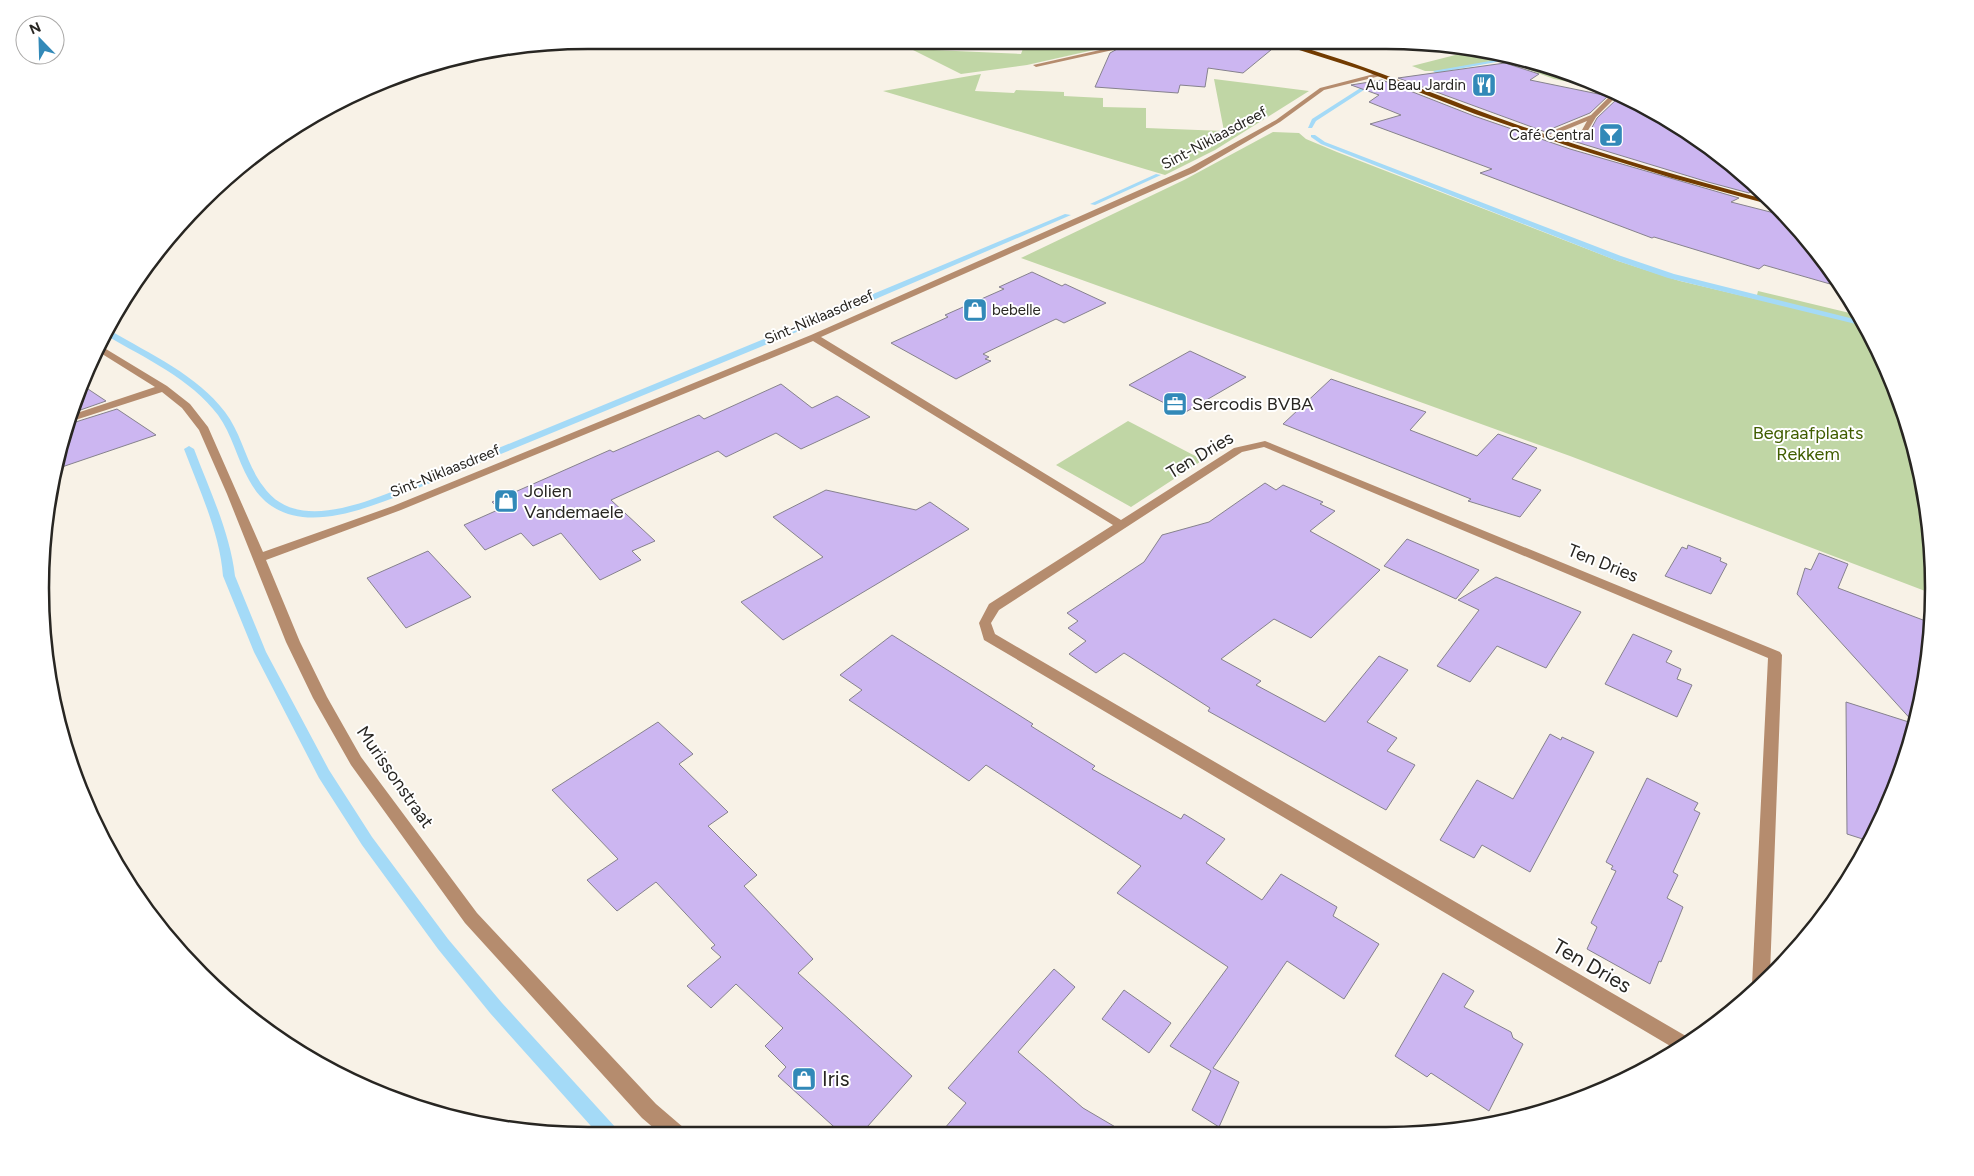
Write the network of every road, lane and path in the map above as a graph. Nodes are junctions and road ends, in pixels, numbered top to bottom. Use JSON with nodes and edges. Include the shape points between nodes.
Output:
{"nodes":[{"id":1,"x":1111,"y":49,"type":"edge"},
{"id":2,"x":1302,"y":49,"type":"edge"},
{"id":3,"x":1036,"y":65,"type":"dead end"},
{"id":4,"x":1378,"y":75,"type":"junction"},
{"id":5,"x":1611,"y":98,"type":"edge"},
{"id":6,"x":1593,"y":116,"type":"junction"},
{"id":7,"x":1558,"y":140,"type":"junction"},
{"id":8,"x":1760,"y":200,"type":"edge"},
{"id":9,"x":814,"y":336,"type":"junction"},
{"id":10,"x":103,"y":351,"type":"edge"},
{"id":11,"x":163,"y":388,"type":"junction"},
{"id":12,"x":76,"y":417,"type":"edge"},
{"id":13,"x":1122,"y":526,"type":"junction"},
{"id":14,"x":258,"y":558,"type":"junction"},
{"id":15,"x":1761,"y":974,"type":"edge"},
{"id":16,"x":1678,"y":1041,"type":"edge"},
{"id":17,"x":668,"y":1127,"type":"edge"}],
"edges":[{"from":1,"to":3,"type":"street"},
{"from":2,"to":4,"type":"main road"},
{"from":4,"to":7,"type":"main road"},
{"from":4,"to":9,"type":"street","name":"Sint-Niklaasdreef","via":[[1322,89],[1278,121],[1192,170]]},
{"from":5,"to":6,"type":"street"},
{"from":6,"to":7,"type":"street","via":[[1585,131]]},
{"from":6,"to":7,"type":"street","via":[[1554,132]]},
{"from":7,"to":8,"type":"main road"},
{"from":9,"to":13,"type":"street"},
{"from":9,"to":14,"type":"street","name":"Sint-Niklaasdreef","via":[[397,508]]},
{"from":10,"to":11,"type":"street","name":"Murissonstraat"},
{"from":11,"to":12,"type":"street"},
{"from":11,"to":14,"type":"street","name":"Murissonstraat","via":[[186,406],[204,429]]},
{"from":13,"to":15,"type":"street","name":"Ten Dries","via":[[1238,450],[1265,444],[1775,655]]},
{"from":13,"to":16,"type":"street","name":"Ten Dries","via":[[994,607],[985,623],[990,637]]},
{"from":14,"to":17,"type":"street","name":"Murissonstraat","via":[[320,698],[356,761],[471,918],[649,1111]]}]}
